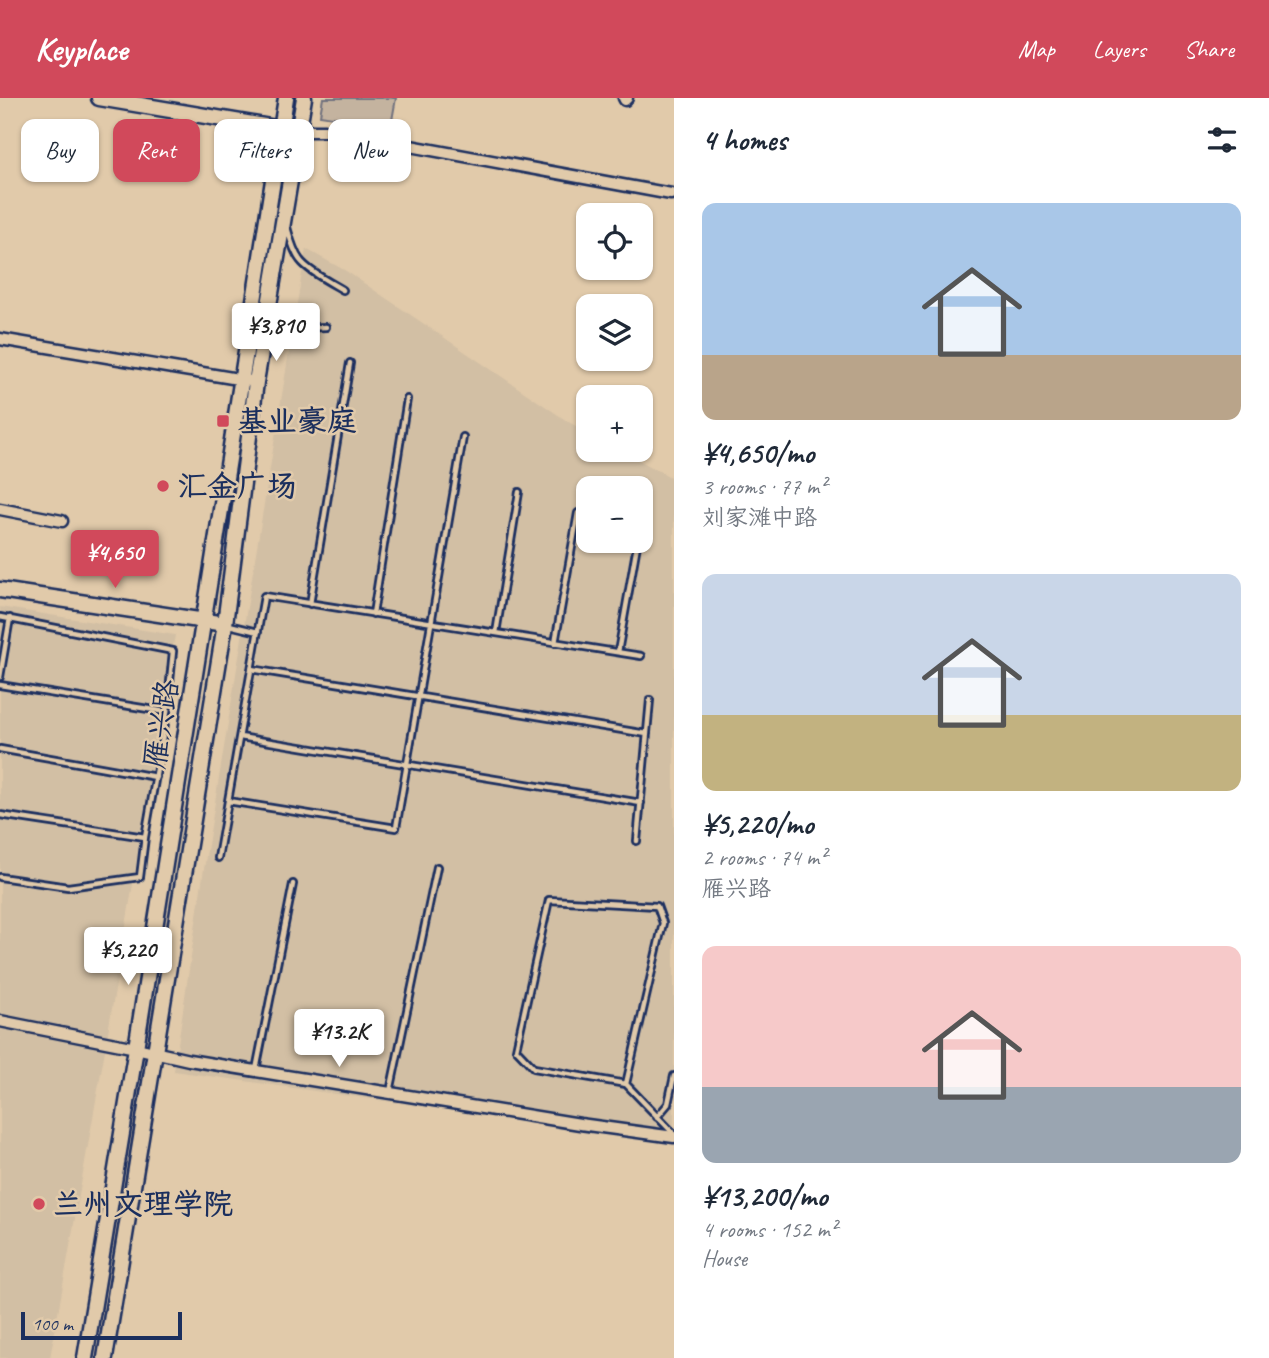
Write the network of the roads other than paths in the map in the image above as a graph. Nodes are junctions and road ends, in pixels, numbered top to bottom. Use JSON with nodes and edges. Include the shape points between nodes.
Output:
{"nodes":[{"id":1,"x":99,"y":98,"type":"edge"},
{"id":2,"x":286,"y":98,"type":"edge"},
{"id":3,"x":304,"y":98,"type":"edge"},
{"id":4,"x":222,"y":119,"type":"edge"},
{"id":5,"x":283,"y":119,"type":"edge"},
{"id":6,"x":300,"y":119,"type":"edge"},
{"id":7,"x":314,"y":131,"type":"edge"},
{"id":8,"x":274,"y":182,"type":"edge"},
{"id":9,"x":289,"y":182,"type":"edge"},
{"id":10,"x":671,"y":194,"type":"dead end"},
{"id":11,"x":284,"y":213,"type":"junction"},
{"id":12,"x":343,"y":290,"type":"dead end"},
{"id":13,"x":268,"y":307,"type":"junction"},
{"id":14,"x":326,"y":327,"type":"dead end"},
{"id":15,"x":0,"y":339,"type":"edge"},
{"id":16,"x":350,"y":363,"type":"dead end"},
{"id":17,"x":249,"y":381,"type":"junction"},
{"id":18,"x":407,"y":399,"type":"dead end"},
{"id":19,"x":463,"y":437,"type":"dead end"},
{"id":20,"x":519,"y":492,"type":"dead end"},
{"id":21,"x":0,"y":509,"type":"edge"},
{"id":22,"x":62,"y":521,"type":"dead end"},
{"id":23,"x":576,"y":524,"type":"edge"},
{"id":24,"x":636,"y":553,"type":"edge"},
{"id":25,"x":0,"y":590,"type":"edge"},
{"id":26,"x":310,"y":604,"type":"junction"},
{"id":27,"x":373,"y":614,"type":"junction"},
{"id":28,"x":0,"y":617,"type":"edge"},
{"id":29,"x":10,"y":618,"type":"junction"},
{"id":30,"x":204,"y":621,"type":"junction"},
{"id":31,"x":431,"y":623,"type":"junction"},
{"id":32,"x":225,"y":624,"type":"junction"},
{"id":33,"x":258,"y":632,"type":"junction"},
{"id":34,"x":496,"y":633,"type":"junction"},
{"id":35,"x":555,"y":642,"type":"junction"},
{"id":36,"x":618,"y":652,"type":"junction"},
{"id":37,"x":641,"y":656,"type":"dead end"},
{"id":38,"x":251,"y":668,"type":"junction"},
{"id":39,"x":0,"y":677,"type":"edge"},
{"id":40,"x":0,"y":685,"type":"edge"},
{"id":41,"x":418,"y":696,"type":"junction"},
{"id":42,"x":650,"y":700,"type":"dead end"},
{"id":43,"x":167,"y":712,"type":"junction"},
{"id":44,"x":647,"y":734,"type":"junction"},
{"id":45,"x":240,"y":737,"type":"junction"},
{"id":46,"x":0,"y":749,"type":"edge"},
{"id":47,"x":407,"y":764,"type":"junction"},
{"id":48,"x":156,"y":777,"type":"junction"},
{"id":49,"x":228,"y":801,"type":"junction"},
{"id":50,"x":641,"y":803,"type":"junction"},
{"id":51,"x":0,"y":815,"type":"edge"},
{"id":52,"x":145,"y":838,"type":"junction"},
{"id":53,"x":637,"y":841,"type":"dead end"},
{"id":54,"x":218,"y":858,"type":"dead end"},
{"id":55,"x":437,"y":867,"type":"dead end"},
{"id":56,"x":0,"y":877,"type":"edge"},
{"id":57,"x":293,"y":884,"type":"dead end"},
{"id":58,"x":0,"y":1021,"type":"edge"},
{"id":59,"x":136,"y":1048,"type":"junction"},
{"id":60,"x":156,"y":1052,"type":"junction"},
{"id":61,"x":256,"y":1071,"type":"junction"},
{"id":62,"x":674,"y":1076,"type":"edge"},
{"id":63,"x":626,"y":1084,"type":"junction"},
{"id":64,"x":390,"y":1093,"type":"junction"},
{"id":65,"x":657,"y":1117,"type":"junction"},
{"id":66,"x":674,"y":1135,"type":"edge"},
{"id":67,"x":85,"y":1358,"type":"edge"},
{"id":68,"x":105,"y":1358,"type":"edge"}],
"edges":[{"from":1,"to":4,"type":"main road"},
{"from":2,"to":5,"type":"main road","name":"雁兴路"},
{"from":3,"to":6,"type":"main road","name":"雁兴路"},
{"from":7,"to":10,"type":"street"},
{"from":8,"to":17,"type":"main road","name":"雁兴路"},
{"from":9,"to":11,"type":"main road","name":"雁兴路"},
{"from":11,"to":12,"type":"lane","via":[[300,261]]},
{"from":11,"to":13,"type":"main road","name":"雁兴路"},
{"from":13,"to":14,"type":"lane","via":[[300,328]]},
{"from":13,"to":17,"type":"main road","name":"雁兴路"},
{"from":15,"to":17,"type":"street"},
{"from":16,"to":26,"type":"lane"},
{"from":17,"to":30,"type":"main road","name":"雁兴路"},
{"from":17,"to":32,"type":"main road","name":"雁兴路"},
{"from":18,"to":27,"type":"lane"},
{"from":19,"to":31,"type":"lane"},
{"from":20,"to":34,"type":"lane"},
{"from":21,"to":22,"type":"street"},
{"from":23,"to":35,"type":"lane"},
{"from":24,"to":36,"type":"lane"},
{"from":25,"to":30,"type":"main road"},
{"from":26,"to":27,"type":"lane"},
{"from":26,"to":33,"type":"lane","via":[[264,596]]},
{"from":27,"to":31,"type":"lane"},
{"from":28,"to":29,"type":"lane"},
{"from":29,"to":39,"type":"lane"},
{"from":29,"to":43,"type":"lane","via":[[173,651]]},
{"from":30,"to":32,"type":"main road"},
{"from":30,"to":59,"type":"main road","name":"雁兴路"},
{"from":31,"to":34,"type":"lane"},
{"from":31,"to":41,"type":"lane"},
{"from":32,"to":33,"type":"lane"},
{"from":32,"to":60,"type":"main road","name":"雁兴路"},
{"from":33,"to":38,"type":"lane"},
{"from":34,"to":35,"type":"lane"},
{"from":35,"to":36,"type":"lane"},
{"from":36,"to":37,"type":"lane"},
{"from":38,"to":41,"type":"lane"},
{"from":38,"to":45,"type":"lane"},
{"from":40,"to":43,"type":"lane"},
{"from":41,"to":44,"type":"lane"},
{"from":41,"to":47,"type":"lane"},
{"from":42,"to":44,"type":"lane"},
{"from":43,"to":48,"type":"lane"},
{"from":44,"to":50,"type":"lane"},
{"from":45,"to":47,"type":"lane"},
{"from":45,"to":49,"type":"lane"},
{"from":46,"to":48,"type":"lane"},
{"from":47,"to":49,"type":"lane","via":[[396,828]]},
{"from":47,"to":50,"type":"lane"},
{"from":48,"to":52,"type":"lane"},
{"from":49,"to":54,"type":"lane"},
{"from":50,"to":53,"type":"lane"},
{"from":51,"to":52,"type":"lane"},
{"from":52,"to":56,"type":"lane","via":[[140,877],[68,887]]},
{"from":55,"to":64,"type":"lane"},
{"from":57,"to":61,"type":"lane"},
{"from":58,"to":59,"type":"street"},
{"from":59,"to":60,"type":"street"},
{"from":59,"to":67,"type":"main road","name":"雁兴路"},
{"from":60,"to":61,"type":"street"},
{"from":60,"to":68,"type":"main road","name":"雁兴路"},
{"from":61,"to":64,"type":"street"},
{"from":62,"to":65,"type":"lane","via":[[668,1104]]},
{"from":63,"to":63,"type":"lane","via":[[534,1068],[516,1049],[549,900],[657,906],[663,923]]},
{"from":63,"to":65,"type":"lane"},
{"from":64,"to":66,"type":"street"},
{"from":65,"to":66,"type":"lane"}]}
